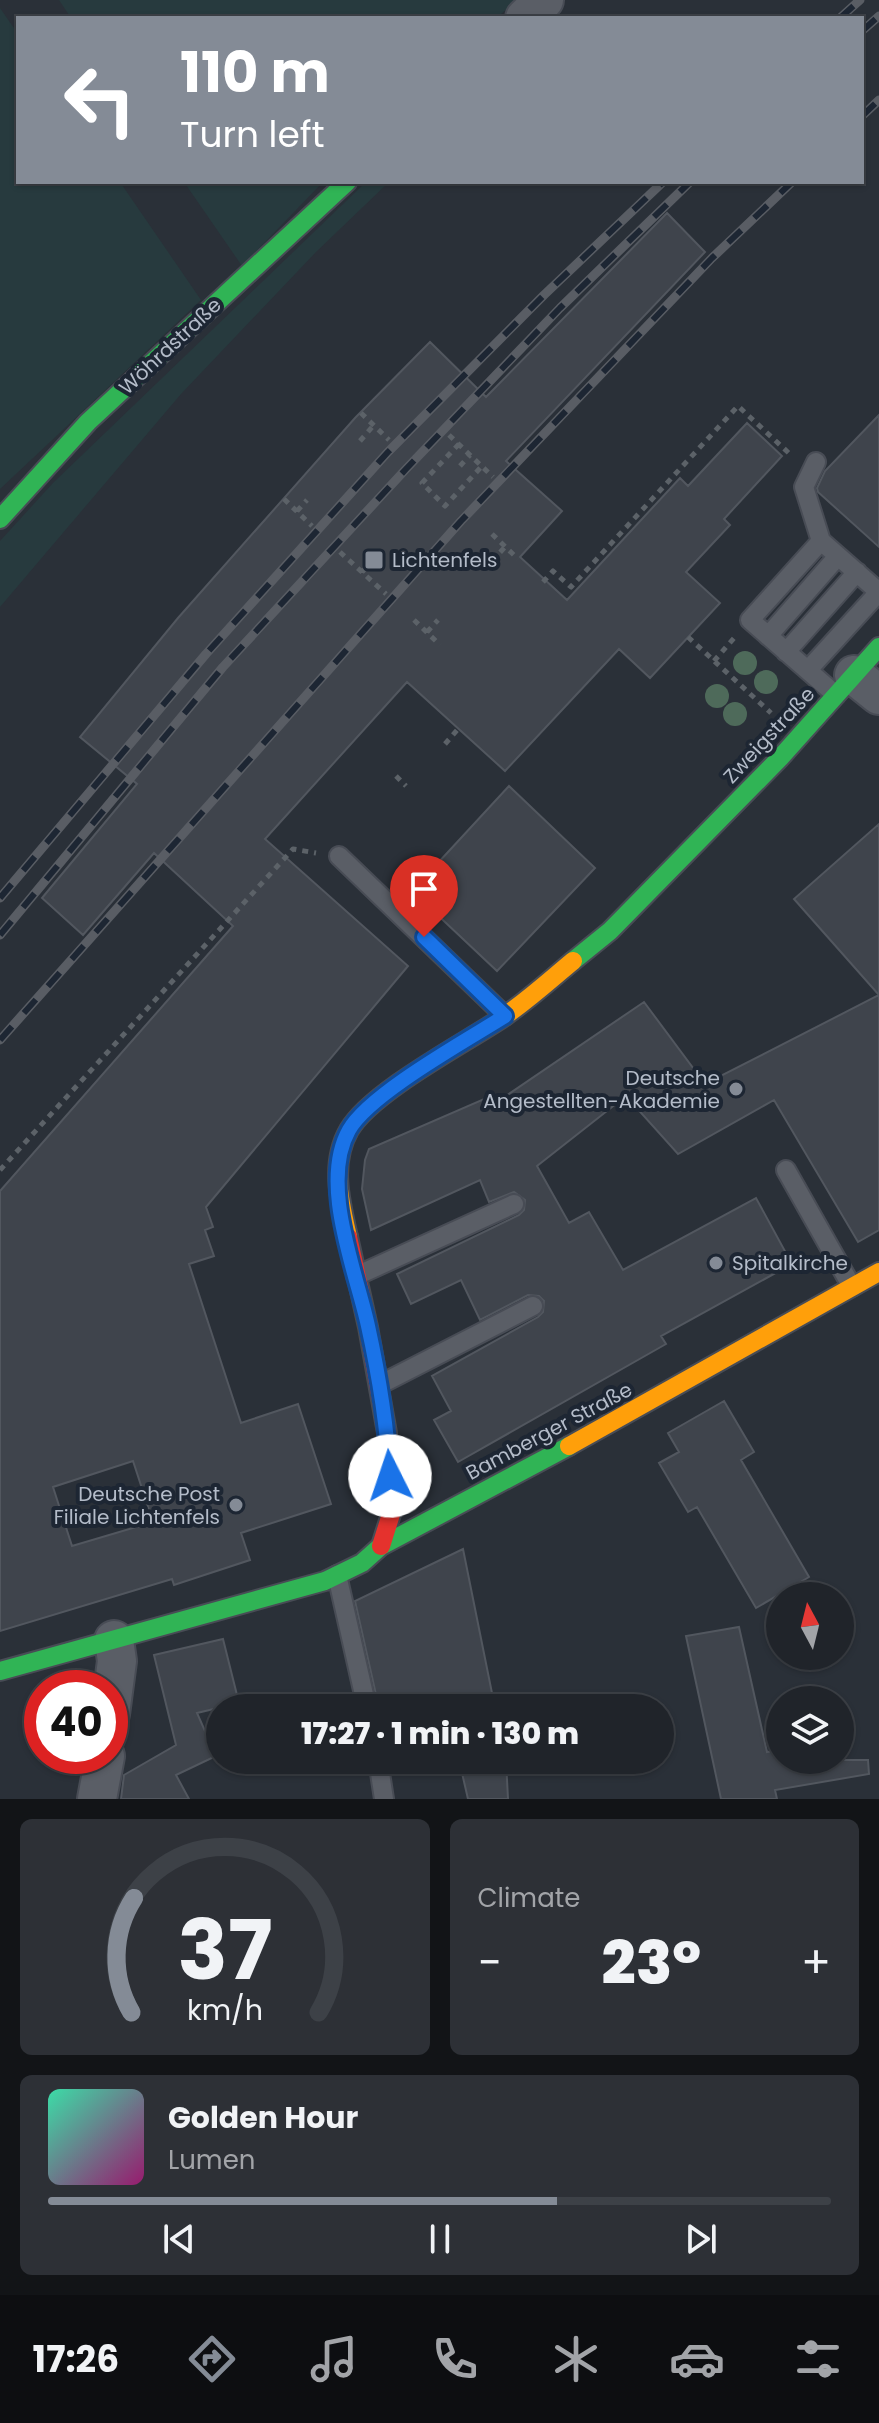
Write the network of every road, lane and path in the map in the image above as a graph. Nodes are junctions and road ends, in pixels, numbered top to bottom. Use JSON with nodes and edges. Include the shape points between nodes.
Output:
{"nodes":[{"id":1,"x":544,"y":0,"type":"edge"},
{"id":2,"x":527,"y":16,"type":"edge"},
{"id":3,"x":345,"y":184,"type":"edge"},
{"id":4,"x":361,"y":413,"type":"dead end"},
{"id":5,"x":374,"y":425,"type":"junction"},
{"id":6,"x":449,"y":435,"type":"dead end"},
{"id":7,"x":389,"y":440,"type":"dead end"},
{"id":8,"x":360,"y":441,"type":"dead end"},
{"id":9,"x":459,"y":444,"type":"junction"},
{"id":10,"x":470,"y":455,"type":"junction"},
{"id":11,"x":460,"y":466,"type":"dead end"},
{"id":12,"x":482,"y":466,"type":"junction"},
{"id":13,"x":812,"y":470,"type":"joint"},
{"id":14,"x":493,"y":477,"type":"dead end"},
{"id":15,"x":434,"y":494,"type":"junction"},
{"id":16,"x":284,"y":499,"type":"dead end"},
{"id":17,"x":307,"y":500,"type":"dead end"},
{"id":18,"x":427,"y":501,"type":"dead end"},
{"id":19,"x":297,"y":511,"type":"junction"},
{"id":20,"x":0,"y":519,"type":"edge"},
{"id":21,"x":312,"y":526,"type":"dead end"},
{"id":22,"x":492,"y":534,"type":"dead end"},
{"id":23,"x":821,"y":541,"type":"junction"},
{"id":24,"x":505,"y":547,"type":"junction"},
{"id":25,"x":340,"y":552,"type":"dead end"},
{"id":26,"x":838,"y":556,"type":"junction"},
{"id":27,"x":518,"y":559,"type":"dead end"},
{"id":28,"x":373,"y":561,"type":"dead end"},
{"id":29,"x":492,"y":561,"type":"dead end"},
{"id":30,"x":362,"y":572,"type":"junction"},
{"id":31,"x":857,"y":572,"type":"junction"},
{"id":32,"x":543,"y":582,"type":"dead end"},
{"id":33,"x":879,"y":592,"type":"edge"},
{"id":34,"x":386,"y":594,"type":"dead end"},
{"id":35,"x":414,"y":620,"type":"dead end"},
{"id":36,"x":438,"y":620,"type":"dead end"},
{"id":37,"x":427,"y":632,"type":"junction"},
{"id":38,"x":768,"y":636,"type":"junction"},
{"id":39,"x":688,"y":637,"type":"dead end"},
{"id":40,"x":440,"y":645,"type":"dead end"},
{"id":41,"x":879,"y":647,"type":"edge"},
{"id":42,"x":786,"y":652,"type":"junction"},
{"id":43,"x":808,"y":670,"type":"junction"},
{"id":44,"x":856,"y":688,"type":"edge"},
{"id":45,"x":459,"y":728,"type":"dead end"},
{"id":46,"x":798,"y":738,"type":"junction"},
{"id":47,"x":445,"y":744,"type":"dead end"},
{"id":48,"x":396,"y":776,"type":"dead end"},
{"id":49,"x":406,"y":786,"type":"dead end"},
{"id":50,"x":339,"y":856,"type":"joint"},
{"id":51,"x":505,"y":1016,"type":"junction"},
{"id":52,"x":0,"y":1170,"type":"edge"},
{"id":53,"x":786,"y":1170,"type":"dead end"},
{"id":54,"x":514,"y":1204,"type":"dead end"},
{"id":55,"x":879,"y":1272,"type":"edge"},
{"id":56,"x":356,"y":1276,"type":"junction"},
{"id":57,"x":852,"y":1287,"type":"junction"},
{"id":58,"x":533,"y":1306,"type":"dead end"},
{"id":59,"x":379,"y":1385,"type":"junction"},
{"id":60,"x":381,"y":1546,"type":"junction"},
{"id":61,"x":337,"y":1575,"type":"junction"},
{"id":62,"x":114,"y":1640,"type":"junction"},
{"id":63,"x":116,"y":1670,"type":"edge"},
{"id":64,"x":0,"y":1671,"type":"edge"},
{"id":65,"x":364,"y":1694,"type":"edge"},
{"id":66,"x":102,"y":1774,"type":"edge"},
{"id":67,"x":380,"y":1774,"type":"edge"},
{"id":68,"x":97,"y":1799,"type":"edge"},
{"id":69,"x":384,"y":1799,"type":"edge"}],
"edges":[{"from":1,"to":2,"type":"street"},
{"from":3,"to":20,"type":"street","name":"Wöhrdstraße","via":[[88,422]]},
{"from":4,"to":5,"type":"path"},
{"from":5,"to":7,"type":"path"},
{"from":5,"to":8,"type":"path"},
{"from":6,"to":9,"type":"path"},
{"from":9,"to":10,"type":"path"},
{"from":9,"to":15,"type":"path","via":[[422,483]]},
{"from":10,"to":11,"type":"path"},
{"from":10,"to":12,"type":"path"},
{"from":12,"to":14,"type":"path"},
{"from":12,"to":15,"type":"path","via":[[445,506]]},
{"from":13,"to":23,"type":"lane","via":[[804,487]]},
{"from":13,"to":32,"type":"path","via":[[738,406],[571,587],[553,571]]},
{"from":15,"to":18,"type":"path"},
{"from":16,"to":19,"type":"path"},
{"from":17,"to":19,"type":"path"},
{"from":19,"to":21,"type":"path"},
{"from":22,"to":24,"type":"path"},
{"from":23,"to":26,"type":"lane"},
{"from":23,"to":38,"type":"lane","via":[[750,620]]},
{"from":24,"to":27,"type":"path"},
{"from":24,"to":29,"type":"path"},
{"from":25,"to":30,"type":"path"},
{"from":26,"to":31,"type":"lane"},
{"from":26,"to":38,"type":"lane"},
{"from":28,"to":30,"type":"path"},
{"from":30,"to":34,"type":"path"},
{"from":31,"to":33,"type":"lane"},
{"from":31,"to":42,"type":"lane"},
{"from":33,"to":43,"type":"lane"},
{"from":35,"to":37,"type":"path"},
{"from":36,"to":37,"type":"path"},
{"from":37,"to":40,"type":"path"},
{"from":38,"to":42,"type":"lane"},
{"from":39,"to":46,"type":"path"},
{"from":41,"to":44,"type":"street","name":"Zweigstraße"},
{"from":42,"to":43,"type":"lane"},
{"from":43,"to":44,"type":"lane"},
{"from":44,"to":46,"type":"street","name":"Zweigstraße"},
{"from":45,"to":47,"type":"path"},
{"from":46,"to":51,"type":"street","name":"Zweigstraße","via":[[610,931]]},
{"from":48,"to":49,"type":"path"},
{"from":50,"to":51,"type":"lane"},
{"from":50,"to":52,"type":"path","via":[[293,849]]},
{"from":51,"to":56,"type":"street","name":"Zweigstraße","via":[[368,1107],[349,1130],[340,1155],[337,1191]]},
{"from":53,"to":57,"type":"lane"},
{"from":54,"to":56,"type":"lane"},
{"from":55,"to":57,"type":"street","name":"Bamberger Straße"},
{"from":56,"to":59,"type":"street","name":"Zweigstraße"},
{"from":57,"to":60,"type":"street","name":"Bamberger Straße"},
{"from":58,"to":59,"type":"lane"},
{"from":59,"to":60,"type":"street","name":"Zweigstraße","via":[[392,1511]]},
{"from":60,"to":61,"type":"street","name":"Bamberger Straße"},
{"from":61,"to":62,"type":"street","name":"Bamberger Straße"},
{"from":61,"to":65,"type":"lane"},
{"from":62,"to":63,"type":"street"},
{"from":62,"to":64,"type":"street","name":"Bamberger Straße"},
{"from":66,"to":68,"type":"street"},
{"from":67,"to":69,"type":"lane"}]}
